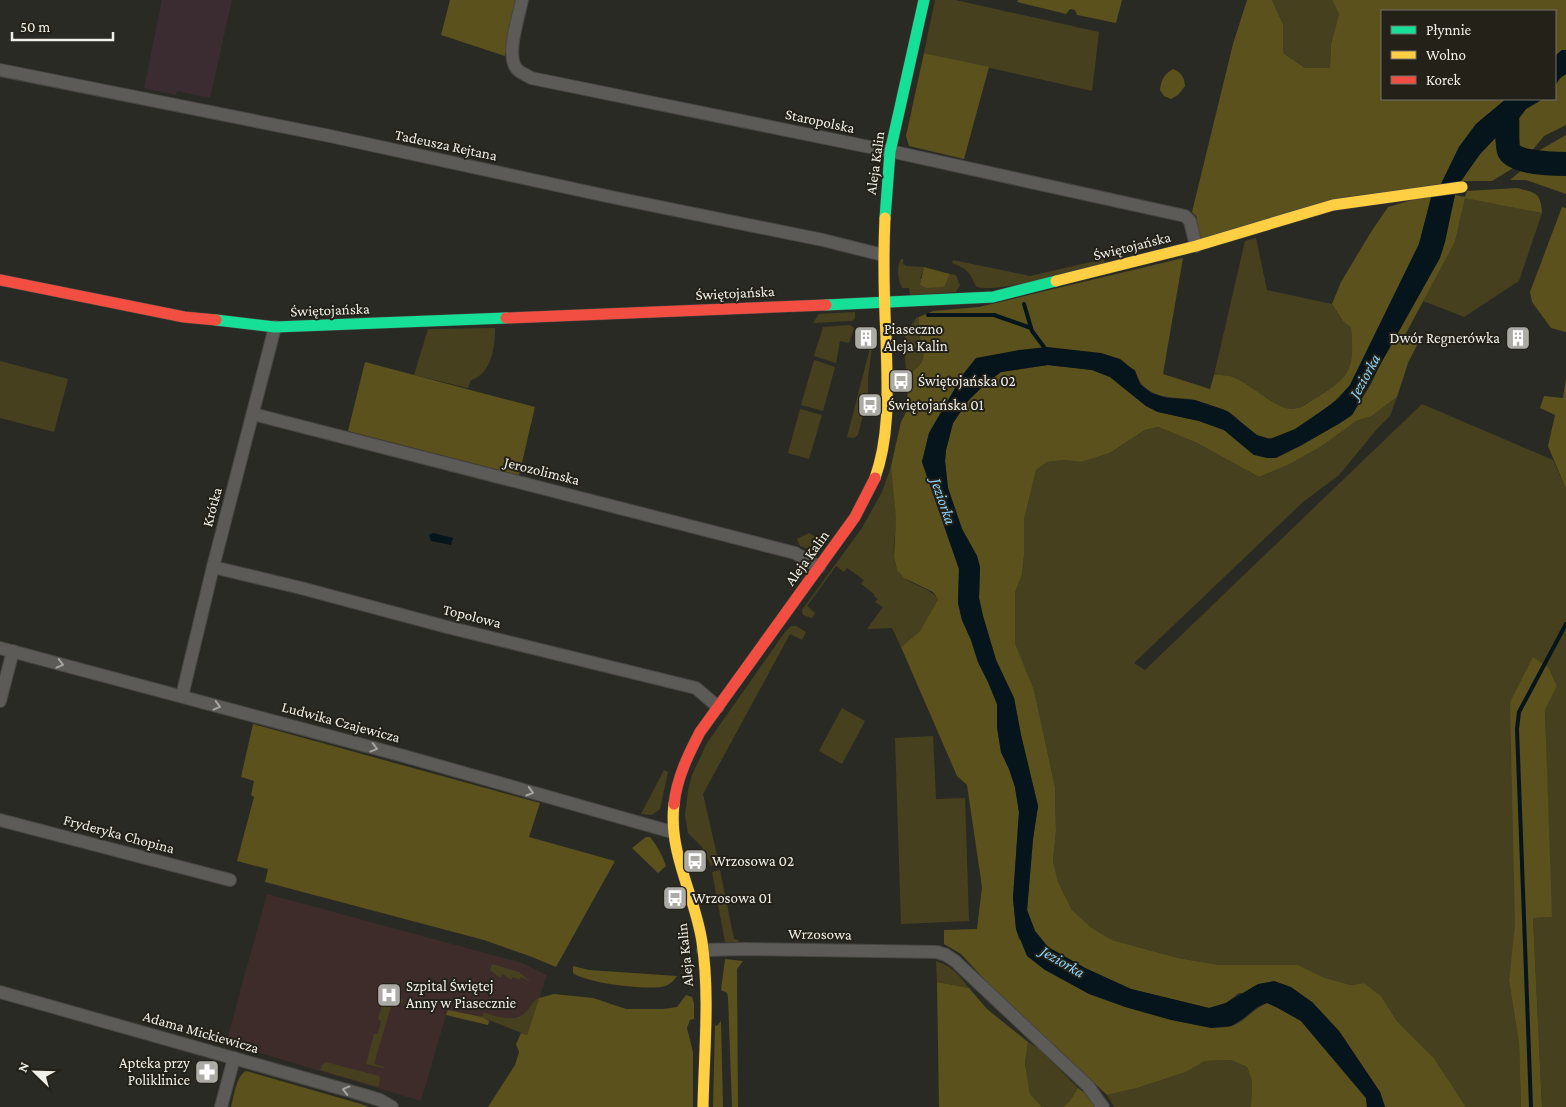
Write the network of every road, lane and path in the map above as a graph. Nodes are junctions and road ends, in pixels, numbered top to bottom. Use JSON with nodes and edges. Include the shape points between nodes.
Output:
{"nodes":[{"id":1,"x":522,"y":0,"type":"edge"},
{"id":2,"x":924,"y":0,"type":"edge"},
{"id":3,"x":0,"y":70,"type":"edge"},
{"id":4,"x":890,"y":152,"type":"junction"},
{"id":5,"x":1462,"y":187,"type":"dead end"},
{"id":6,"x":1196,"y":246,"type":"junction"},
{"id":7,"x":884,"y":255,"type":"junction"},
{"id":8,"x":0,"y":280,"type":"edge"},
{"id":9,"x":884,"y":304,"type":"junction"},
{"id":10,"x":275,"y":327,"type":"junction"},
{"id":11,"x":253,"y":414,"type":"junction"},
{"id":12,"x":213,"y":567,"type":"junction"},
{"id":13,"x":819,"y":567,"type":"junction"},
{"id":14,"x":0,"y":648,"type":"edge"},
{"id":15,"x":13,"y":651,"type":"junction"},
{"id":16,"x":182,"y":696,"type":"junction"},
{"id":17,"x":0,"y":701,"type":"edge"},
{"id":18,"x":718,"y":707,"type":"junction"},
{"id":19,"x":0,"y":820,"type":"edge"},
{"id":20,"x":672,"y":832,"type":"junction"},
{"id":21,"x":230,"y":880,"type":"dead end"},
{"id":22,"x":703,"y":950,"type":"junction"},
{"id":23,"x":0,"y":992,"type":"edge"},
{"id":24,"x":234,"y":1058,"type":"junction"},
{"id":25,"x":221,"y":1107,"type":"edge"},
{"id":26,"x":392,"y":1107,"type":"edge"},
{"id":27,"x":704,"y":1107,"type":"edge"},
{"id":28,"x":1103,"y":1107,"type":"edge"}],
"edges":[{"from":1,"to":4,"type":"street","name":"Staropolska","via":[[512,59],[517,69],[531,78]]},
{"from":2,"to":4,"type":"street","name":"Aleja Kalin"},
{"from":3,"to":7,"type":"street","name":"Tadeusza Rejtana","via":[[330,136]]},
{"from":4,"to":6,"type":"street","name":"Staropolska","via":[[1184,216],[1190,221]]},
{"from":4,"to":7,"type":"street","name":"Aleja Kalin"},
{"from":5,"to":6,"type":"street","name":"Świętojańska","via":[[1333,205]]},
{"from":6,"to":9,"type":"street","name":"Świętojańska","via":[[993,296]]},
{"from":7,"to":9,"type":"street","name":"Aleja Kalin"},
{"from":8,"to":10,"type":"street","name":"Świętojańska","via":[[184,317]]},
{"from":9,"to":10,"type":"street","name":"Świętojańska"},
{"from":9,"to":13,"type":"street","name":"Aleja Kalin","via":[[885,437],[879,466],[864,502]]},
{"from":10,"to":11,"type":"street","name":"Krótka"},
{"from":11,"to":12,"type":"street","name":"Krótka"},
{"from":11,"to":13,"type":"street","name":"Jerozolimska","via":[[795,553]]},
{"from":12,"to":16,"type":"street","name":"Krótka"},
{"from":12,"to":18,"type":"street","name":"Topolowa","via":[[696,688]]},
{"from":13,"to":18,"type":"street","name":"Aleja Kalin"},
{"from":14,"to":15,"type":"street","name":"Ludwika Czajewicza"},
{"from":15,"to":16,"type":"street","name":"Ludwika Czajewicza","one_way":true},
{"from":15,"to":17,"type":"street"},
{"from":16,"to":20,"type":"street","name":"Ludwika Czajewicza","one_way":true},
{"from":18,"to":20,"type":"street","name":"Aleja Kalin","via":[[683,763],[673,799]]},
{"from":19,"to":21,"type":"street","name":"Fryderyka Chopina"},
{"from":20,"to":22,"type":"street","name":"Aleja Kalin"},
{"from":22,"to":27,"type":"street","name":"Aleja Kalin"},
{"from":22,"to":28,"type":"street","name":"Wrzosowa","via":[[937,952],[946,955],[1088,1086]]},
{"from":23,"to":24,"type":"street","name":"Adama Mickiewicza"},
{"from":24,"to":25,"type":"street"},
{"from":26,"to":24,"type":"street","name":"Adama Mickiewicza","one_way":true,"via":[[364,1095]]}]}
